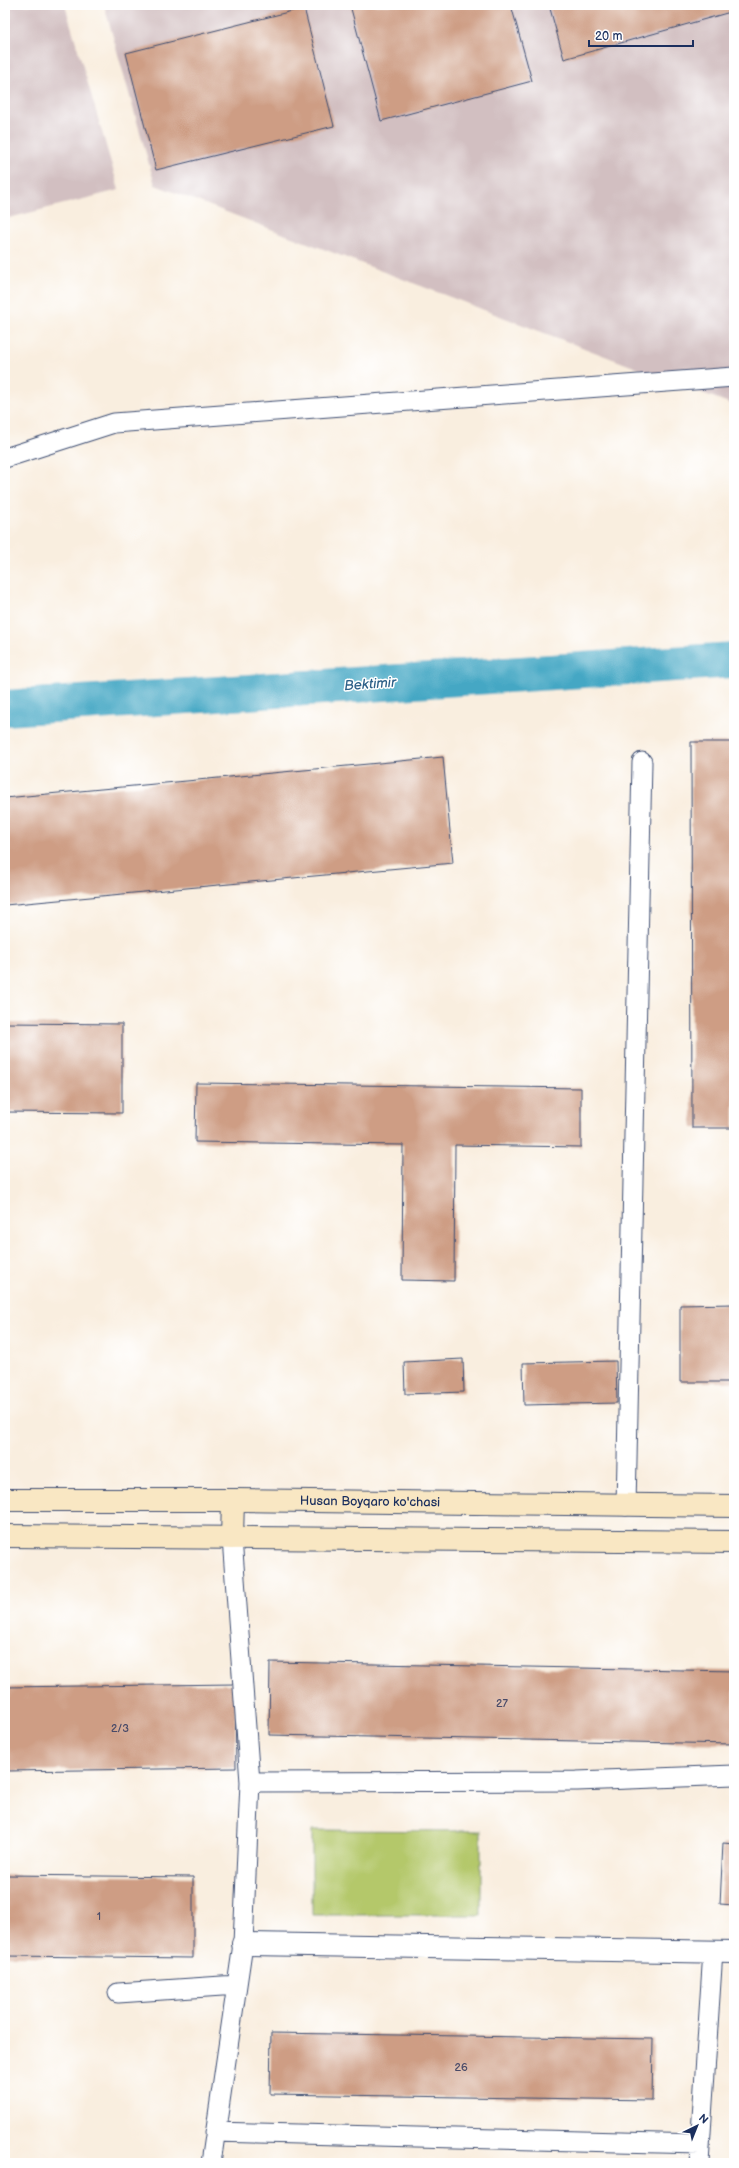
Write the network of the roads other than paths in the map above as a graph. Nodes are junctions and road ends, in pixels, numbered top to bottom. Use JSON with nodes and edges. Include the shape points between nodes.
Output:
{"nodes":[{"id":1,"x":734,"y":378,"type":"edge"},
{"id":2,"x":5,"y":458,"type":"edge"},
{"id":3,"x":642,"y":762,"type":"dead end"},
{"id":4,"x":5,"y":1500,"type":"edge"},
{"id":5,"x":233,"y":1500,"type":"junction"},
{"id":6,"x":626,"y":1506,"type":"junction"},
{"id":7,"x":734,"y":1506,"type":"edge"},
{"id":8,"x":5,"y":1536,"type":"edge"},
{"id":9,"x":232,"y":1538,"type":"junction"},
{"id":10,"x":734,"y":1542,"type":"edge"},
{"id":11,"x":734,"y":1775,"type":"edge"},
{"id":12,"x":250,"y":1782,"type":"junction"},
{"id":13,"x":243,"y":1944,"type":"junction"},
{"id":14,"x":724,"y":1951,"type":"edge"},
{"id":15,"x":237,"y":1985,"type":"junction"},
{"id":16,"x":118,"y":1993,"type":"dead end"},
{"id":17,"x":215,"y":2132,"type":"junction"},
{"id":18,"x":700,"y":2144,"type":"junction"},
{"id":19,"x":211,"y":2163,"type":"edge"},
{"id":20,"x":699,"y":2163,"type":"edge"}],
"edges":[{"from":1,"to":2,"type":"lane","via":[[114,423]]},
{"from":3,"to":6,"type":"lane"},
{"from":4,"to":5,"type":"main road","name":"Husan Boyqaro ko'chasi"},
{"from":5,"to":6,"type":"main road","name":"Husan Boyqaro ko'chasi"},
{"from":5,"to":9,"type":"main road"},
{"from":6,"to":7,"type":"main road","name":"Husan Boyqaro ko'chasi"},
{"from":8,"to":9,"type":"main road"},
{"from":9,"to":10,"type":"main road"},
{"from":9,"to":12,"type":"lane"},
{"from":11,"to":12,"type":"lane","via":[[578,1781]]},
{"from":12,"to":13,"type":"lane"},
{"from":13,"to":14,"type":"street"},
{"from":13,"to":15,"type":"lane"},
{"from":14,"to":18,"type":"lane"},
{"from":15,"to":16,"type":"lane"},
{"from":15,"to":17,"type":"lane"},
{"from":17,"to":18,"type":"lane"},
{"from":17,"to":19,"type":"lane"},
{"from":18,"to":20,"type":"lane"}]}
